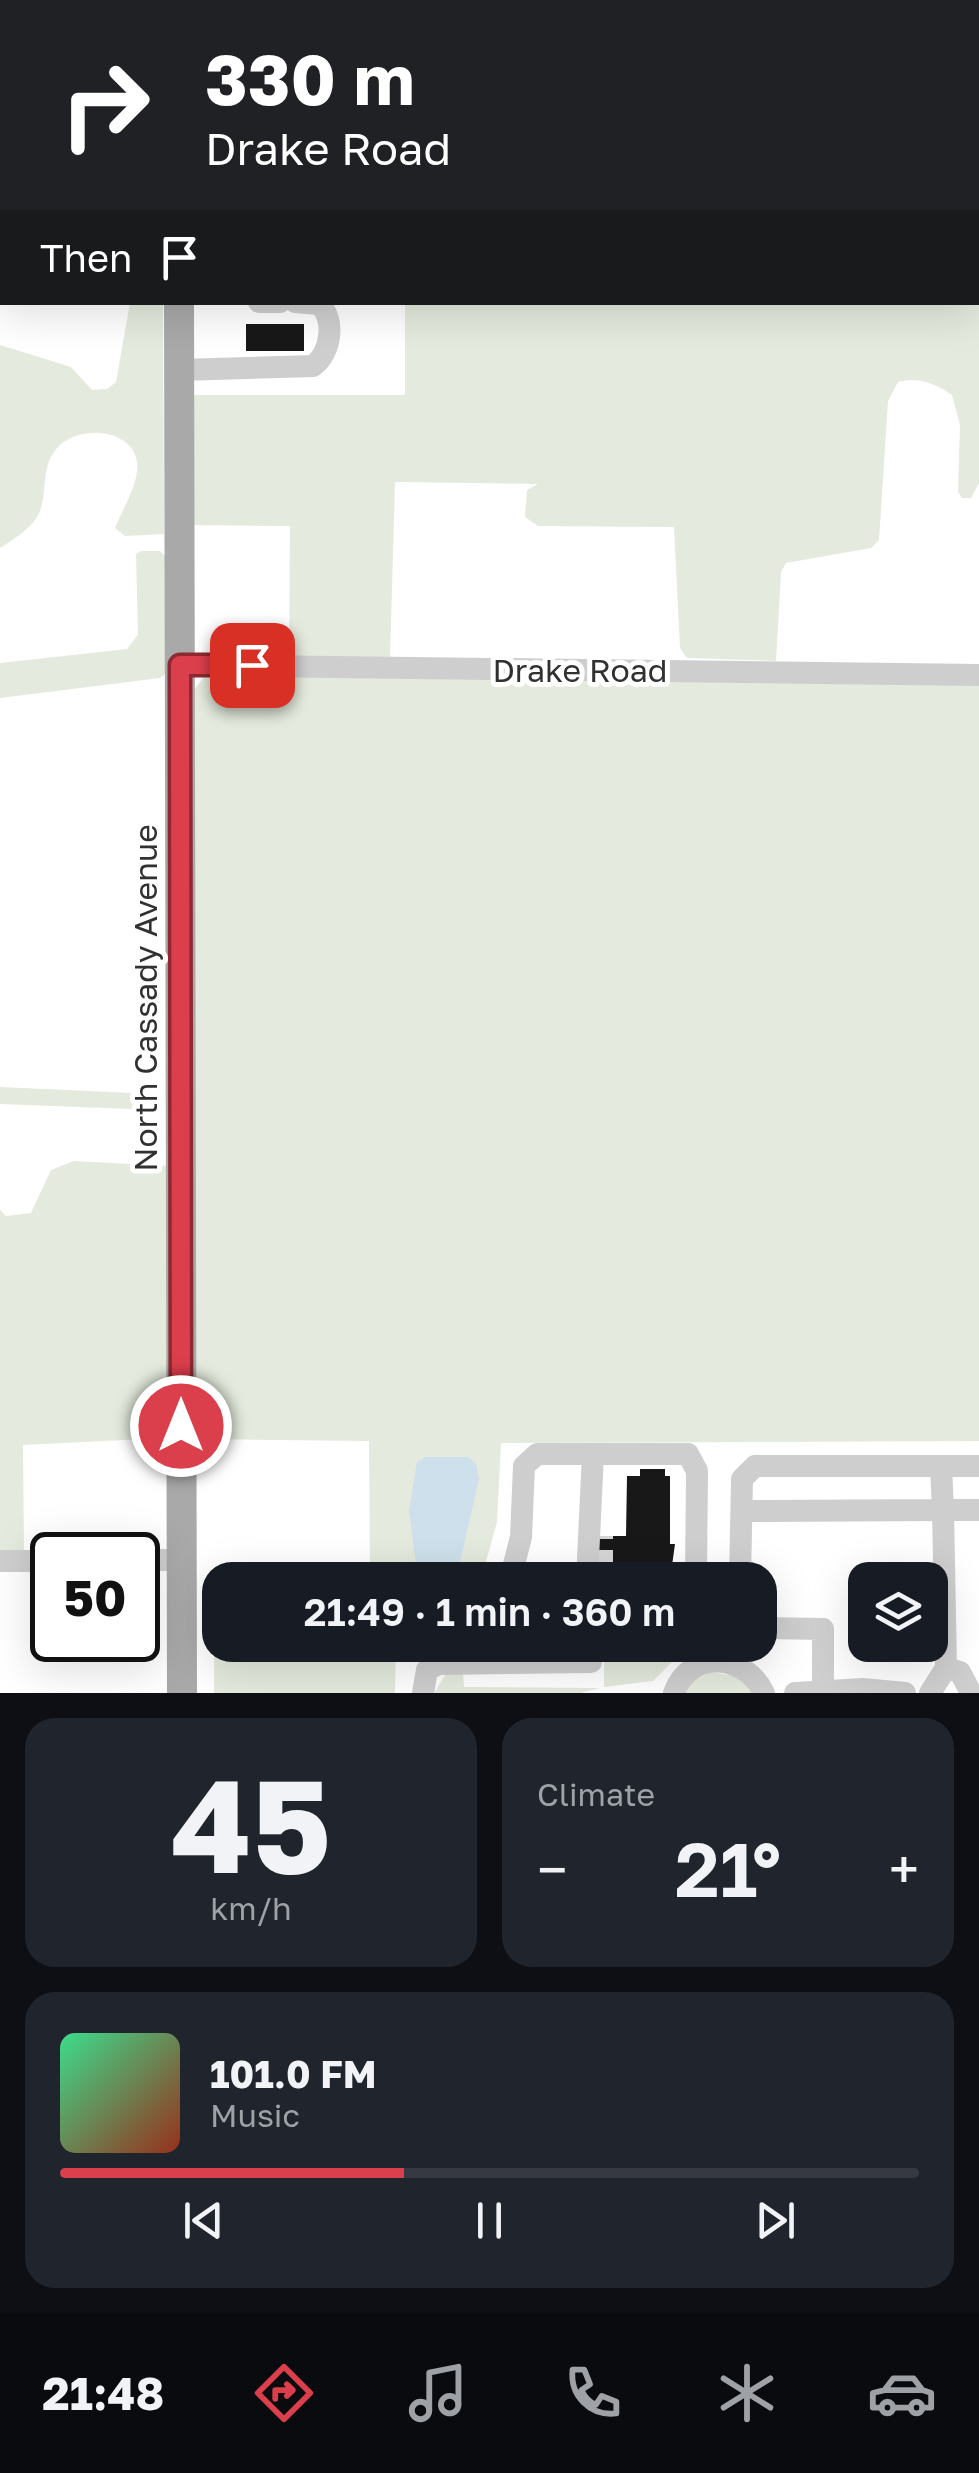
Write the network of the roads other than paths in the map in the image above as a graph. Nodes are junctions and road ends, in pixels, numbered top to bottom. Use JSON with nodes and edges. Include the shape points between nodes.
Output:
{"nodes":[{"id":1,"x":179,"y":305,"type":"edge"},
{"id":2,"x":319,"y":305,"type":"edge"},
{"id":3,"x":180,"y":370,"type":"junction"},
{"id":4,"x":180,"y":665,"type":"junction"},
{"id":5,"x":979,"y":675,"type":"edge"},
{"id":6,"x":593,"y":1454,"type":"junction"},
{"id":7,"x":941,"y":1466,"type":"junction"},
{"id":8,"x":979,"y":1466,"type":"edge"},
{"id":9,"x":943,"y":1510,"type":"junction"},
{"id":10,"x":979,"y":1510,"type":"edge"},
{"id":11,"x":742,"y":1511,"type":"junction"},
{"id":12,"x":160,"y":1560,"type":"edge"},
{"id":13,"x":181,"y":1560,"type":"junction"},
{"id":14,"x":0,"y":1561,"type":"edge"},
{"id":15,"x":30,"y":1561,"type":"edge"},
{"id":16,"x":515,"y":1562,"type":"edge"},
{"id":17,"x":593,"y":1562,"type":"tunnel mouth"},
{"id":18,"x":696,"y":1562,"type":"edge"},
{"id":19,"x":741,"y":1562,"type":"edge"},
{"id":20,"x":777,"y":1628,"type":"edge"},
{"id":21,"x":444,"y":1662,"type":"edge"},
{"id":22,"x":692,"y":1662,"type":"edge"},
{"id":23,"x":746,"y":1662,"type":"edge"},
{"id":24,"x":946,"y":1668,"type":"junction"},
{"id":25,"x":670,"y":1691,"type":"edge"},
{"id":26,"x":823,"y":1691,"type":"edge"},
{"id":27,"x":182,"y":1693,"type":"edge"},
{"id":28,"x":423,"y":1693,"type":"edge"},
{"id":29,"x":764,"y":1693,"type":"edge"},
{"id":30,"x":795,"y":1693,"type":"edge"},
{"id":31,"x":906,"y":1693,"type":"edge"},
{"id":32,"x":930,"y":1693,"type":"edge"},
{"id":33,"x":971,"y":1693,"type":"edge"}],
"edges":[{"from":1,"to":3,"type":"main road","name":"North Cassady Avenue"},
{"from":2,"to":3,"type":"street","via":[[328,317],[327,349],[313,366]]},
{"from":3,"to":4,"type":"main road","name":"North Cassady Avenue"},
{"from":4,"to":5,"type":"street","name":"Drake Road"},
{"from":4,"to":13,"type":"main road","name":"North Cassady Avenue"},
{"from":6,"to":16,"type":"street","via":[[538,1454],[524,1466]]},
{"from":6,"to":17,"type":"street","via":[[598,1527],[587,1537]]},
{"from":6,"to":18,"type":"street","via":[[694,1459]]},
{"from":7,"to":8,"type":"street"},
{"from":7,"to":9,"type":"street"},
{"from":7,"to":11,"type":"street","via":[[755,1466],[742,1479]]},
{"from":9,"to":10,"type":"street"},
{"from":9,"to":11,"type":"street"},
{"from":9,"to":24,"type":"street"},
{"from":11,"to":19,"type":"street"},
{"from":12,"to":13,"type":"street"},
{"from":13,"to":27,"type":"main road","name":"North Cassady Avenue"},
{"from":14,"to":15,"type":"street"},
{"from":20,"to":26,"type":"street","via":[[823,1629]]},
{"from":21,"to":28,"type":"street","via":[[427,1670]]},
{"from":22,"to":25,"type":"street"},
{"from":23,"to":29,"type":"street"},
{"from":24,"to":32,"type":"street"},
{"from":24,"to":33,"type":"street","via":[[960,1672]]},
{"from":26,"to":30,"type":"street"},
{"from":26,"to":31,"type":"street"}]}
